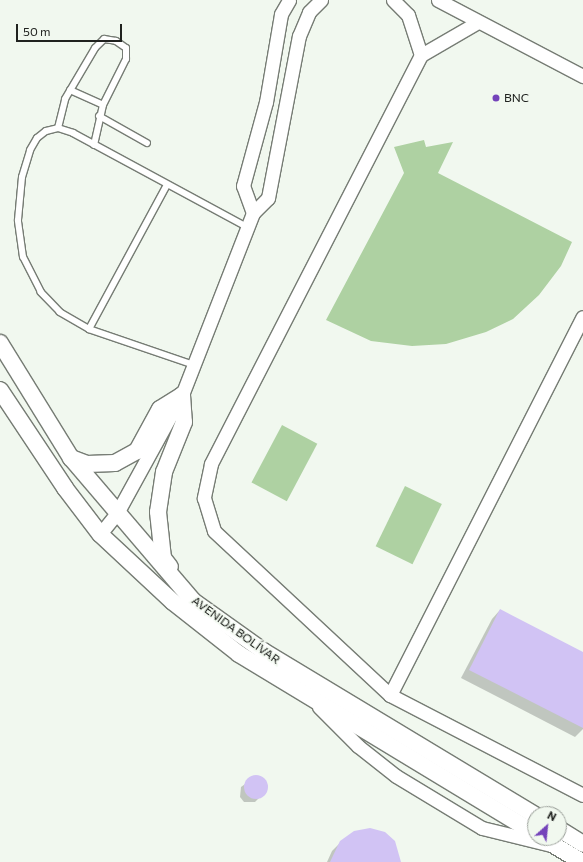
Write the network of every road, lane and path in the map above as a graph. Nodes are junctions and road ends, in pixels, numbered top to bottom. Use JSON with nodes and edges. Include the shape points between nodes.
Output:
{"nodes":[{"id":1,"x":289,"y":0,"type":"edge"},
{"id":2,"x":321,"y":0,"type":"edge"},
{"id":3,"x":392,"y":0,"type":"edge"},
{"id":4,"x":438,"y":0,"type":"edge"},
{"id":5,"x":478,"y":22,"type":"junction"},
{"id":6,"x":421,"y":55,"type":"junction"},
{"id":7,"x":583,"y":76,"type":"edge"},
{"id":8,"x":70,"y":90,"type":"junction"},
{"id":9,"x":103,"y":105,"type":"junction"},
{"id":10,"x":99,"y":116,"type":"junction"},
{"id":11,"x":58,"y":128,"type":"junction"},
{"id":12,"x":147,"y":143,"type":"dead end"},
{"id":13,"x":94,"y":145,"type":"junction"},
{"id":14,"x":166,"y":185,"type":"junction"},
{"id":15,"x":253,"y":212,"type":"junction"},
{"id":16,"x":247,"y":227,"type":"junction"},
{"id":17,"x":583,"y":318,"type":"edge"},
{"id":18,"x":89,"y":329,"type":"junction"},
{"id":19,"x":0,"y":342,"type":"edge"},
{"id":20,"x":194,"y":365,"type":"junction"},
{"id":21,"x":0,"y":390,"type":"edge"},
{"id":22,"x":182,"y":395,"type":"junction"},
{"id":23,"x":71,"y":458,"type":"junction"},
{"id":24,"x":117,"y":513,"type":"junction"},
{"id":25,"x":100,"y":534,"type":"junction"},
{"id":26,"x":193,"y":600,"type":"junction"},
{"id":27,"x":307,"y":695,"type":"junction"},
{"id":28,"x":390,"y":695,"type":"junction"},
{"id":29,"x":583,"y":795,"type":"edge"},
{"id":30,"x":527,"y":810,"type":"edge"},
{"id":31,"x":527,"y":829,"type":"edge"},
{"id":32,"x":567,"y":834,"type":"edge"},
{"id":33,"x":583,"y":844,"type":"edge"},
{"id":34,"x":557,"y":847,"type":"joint"},
{"id":35,"x":582,"y":862,"type":"edge"}],
"edges":[{"from":1,"to":15,"type":"street","via":[[281,14],[266,102],[243,186]]},
{"from":2,"to":15,"type":"street","via":[[309,12],[299,36],[268,198]]},
{"from":3,"to":6,"type":"street","via":[[408,15]]},
{"from":4,"to":5,"type":"street"},
{"from":5,"to":6,"type":"street"},
{"from":5,"to":7,"type":"street"},
{"from":6,"to":28,"type":"street","via":[[211,464],[204,498],[214,531]]},
{"from":8,"to":9,"type":"lane"},
{"from":8,"to":9,"type":"lane","via":[[99,42],[111,39],[116,41],[126,48],[126,59]]},
{"from":8,"to":11,"type":"lane","via":[[61,110]]},
{"from":9,"to":10,"type":"lane"},
{"from":10,"to":12,"type":"lane"},
{"from":10,"to":13,"type":"lane"},
{"from":11,"to":13,"type":"lane"},
{"from":11,"to":18,"type":"lane","via":[[46,130],[36,138],[26,164],[18,220],[23,257],[41,292],[60,312]]},
{"from":13,"to":14,"type":"lane"},
{"from":14,"to":16,"type":"lane"},
{"from":14,"to":18,"type":"lane"},
{"from":15,"to":16,"type":"street"},
{"from":16,"to":20,"type":"street"},
{"from":17,"to":28,"type":"street"},
{"from":18,"to":20,"type":"lane"},
{"from":19,"to":23,"type":"street","name":"AVENIDA BOLÍVAR"},
{"from":20,"to":22,"type":"street"},
{"from":21,"to":25,"type":"street","name":"AVENIDA BOLÍVAR","via":[[65,488]]},
{"from":22,"to":23,"type":"street","via":[[160,409],[137,451],[115,463],[87,464]]},
{"from":22,"to":24,"type":"street"},
{"from":22,"to":26,"type":"street","via":[[184,422],[164,472],[158,512],[163,558]]},
{"from":23,"to":24,"type":"street","name":"AVENIDA BOLÍVAR"},
{"from":24,"to":25,"type":"street"},
{"from":24,"to":26,"type":"street","name":"AVENIDA BOLÍVAR"},
{"from":25,"to":27,"type":"street","name":"AVENIDA BOLÍVAR","via":[[173,602],[239,654]]},
{"from":26,"to":30,"type":"street","name":"AVENIDA BOLÍVAR","via":[[263,651]]},
{"from":27,"to":31,"type":"street","name":"AVENIDA BOLÍVAR"},
{"from":27,"to":34,"type":"street","via":[[358,746],[396,776],[482,828]]},
{"from":28,"to":29,"type":"street"},
{"from":32,"to":33,"type":"street"},
{"from":34,"to":35,"type":"street"}]}
